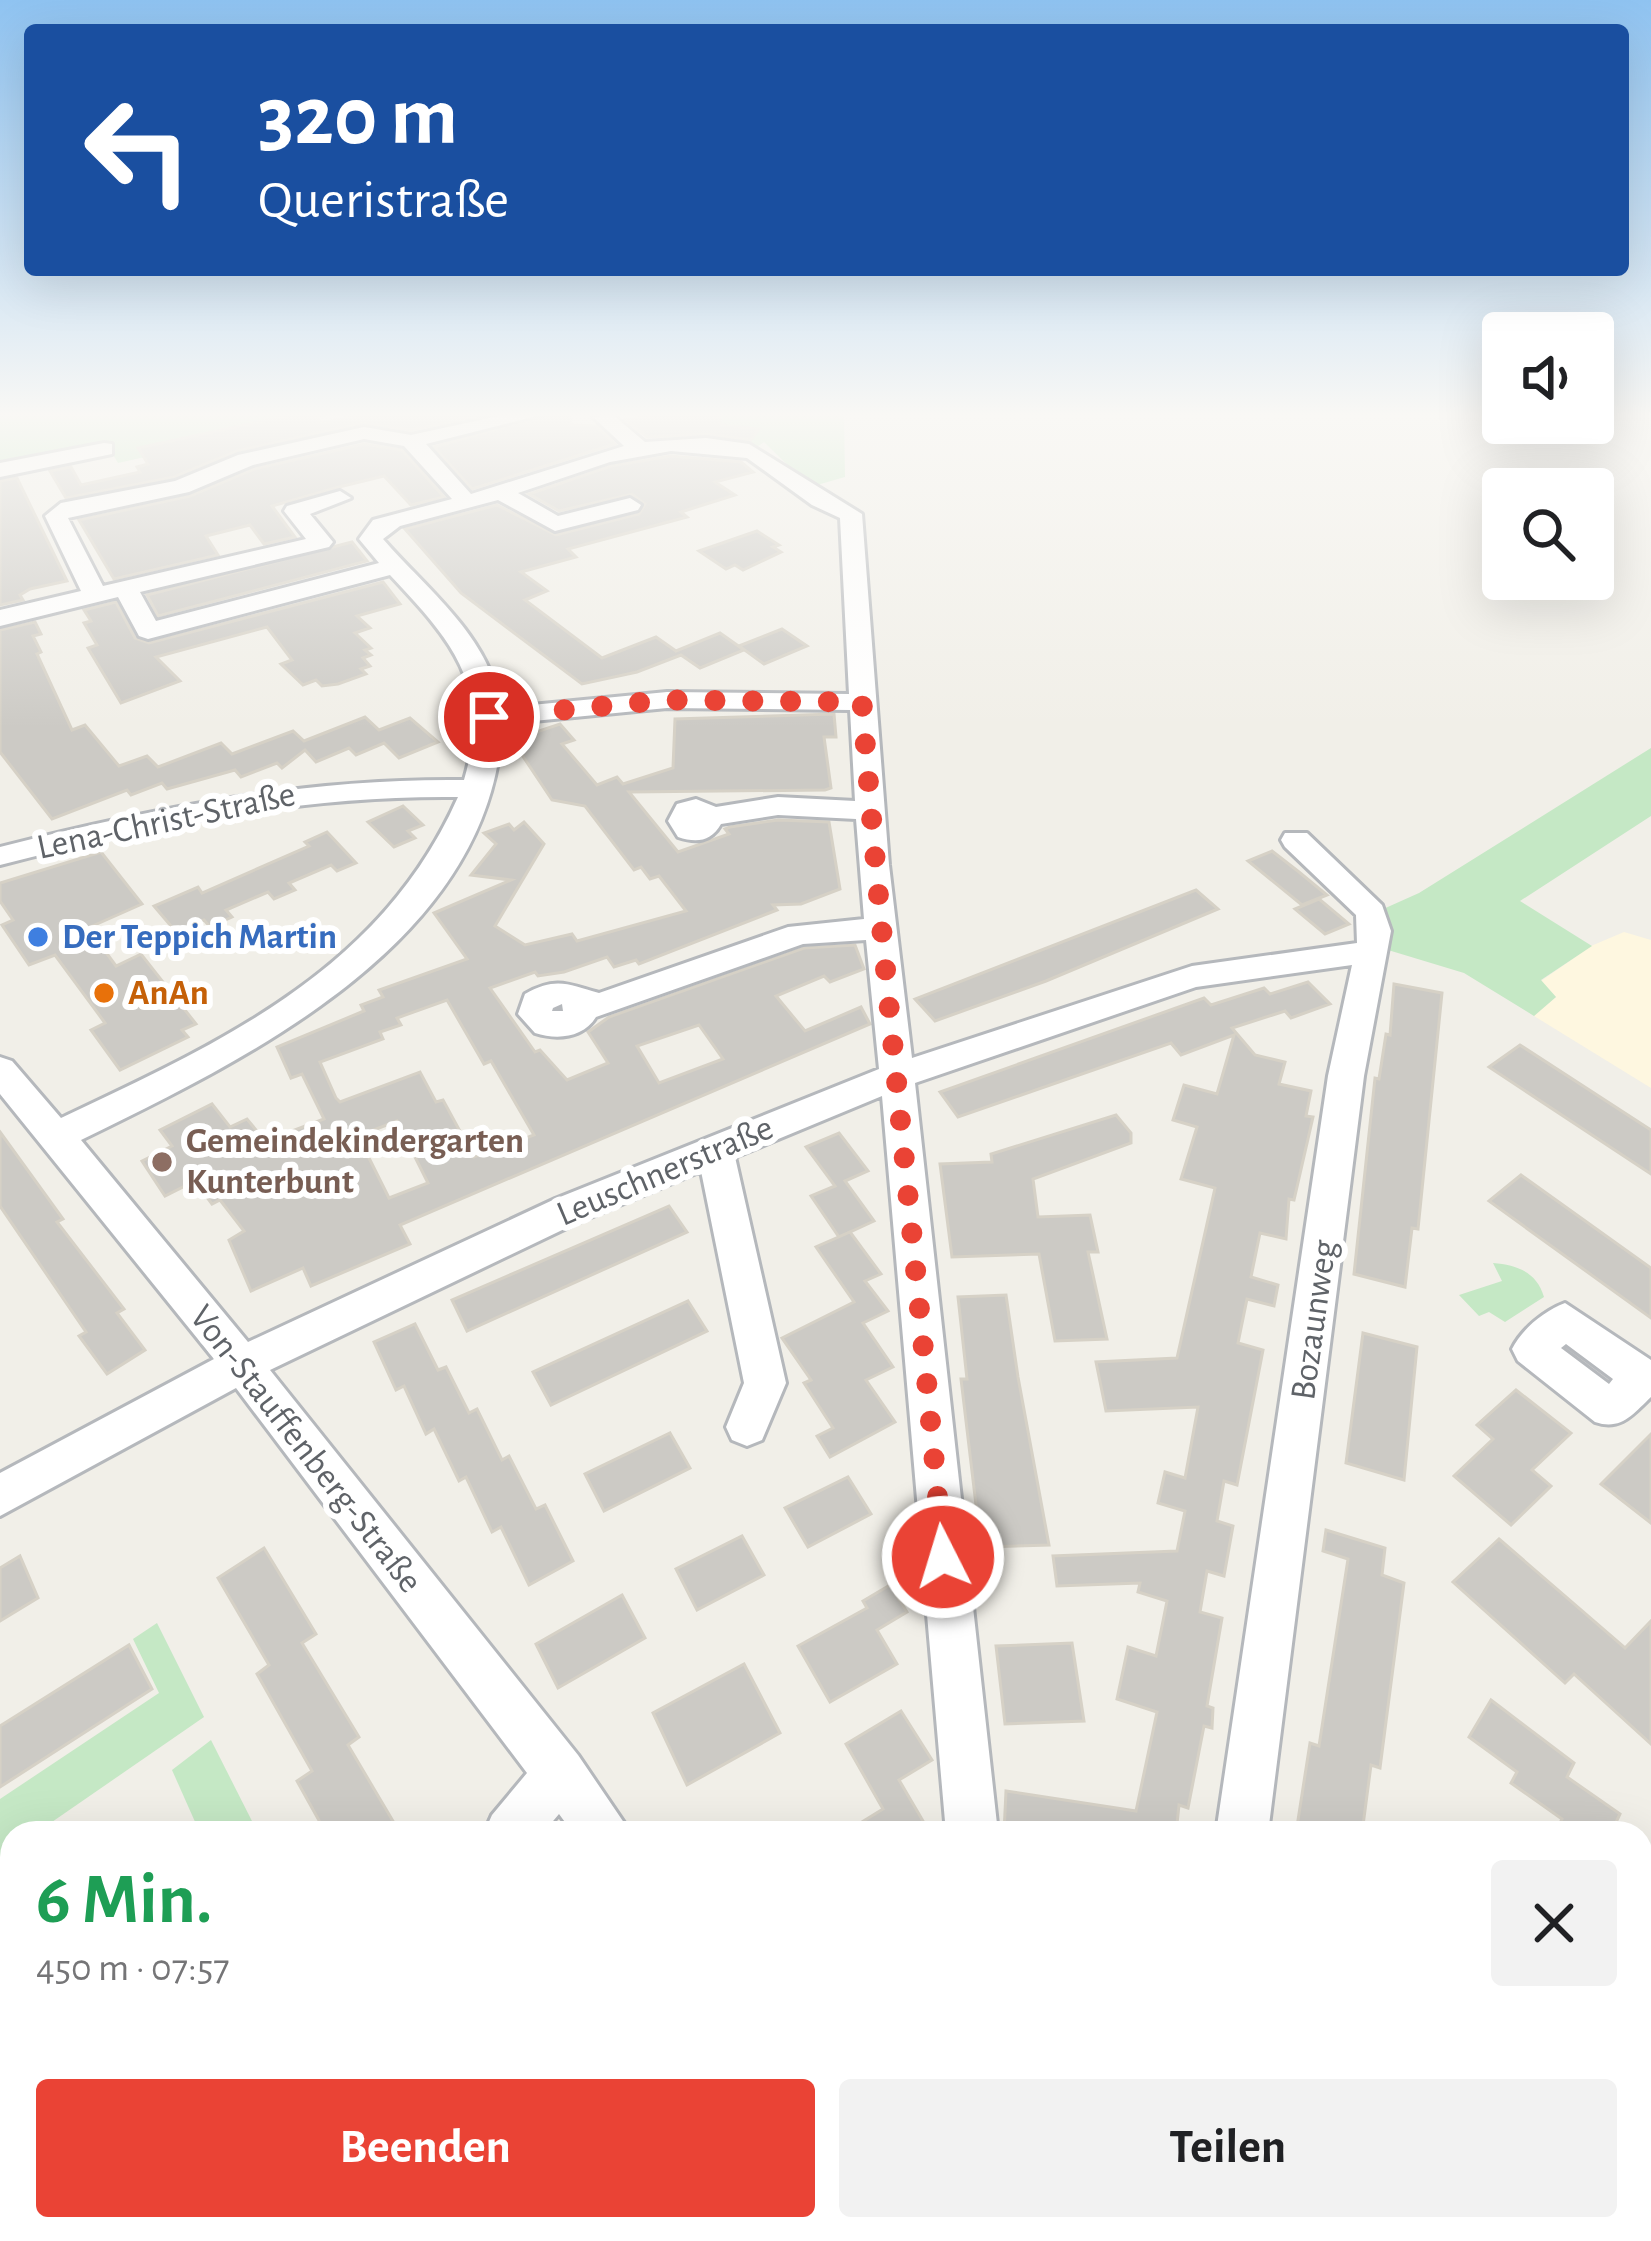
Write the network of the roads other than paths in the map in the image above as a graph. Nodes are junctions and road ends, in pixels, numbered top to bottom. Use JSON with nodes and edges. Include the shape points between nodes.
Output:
{"nodes":[{"id":1,"x":57,"y":520,"type":"edge"},
{"id":2,"x":302,"y":520,"type":"edge"},
{"id":3,"x":394,"y":520,"type":"edge"},
{"id":4,"x":850,"y":520,"type":"edge"},
{"id":5,"x":373,"y":533,"type":"junction"},
{"id":6,"x":321,"y":542,"type":"junction"},
{"id":7,"x":393,"y":567,"type":"junction"},
{"id":8,"x":125,"y":587,"type":"junction"},
{"id":9,"x":94,"y":593,"type":"junction"},
{"id":10,"x":0,"y":618,"type":"edge"},
{"id":11,"x":862,"y":702,"type":"junction"},
{"id":12,"x":489,"y":717,"type":"junction"},
{"id":13,"x":476,"y":789,"type":"junction"},
{"id":14,"x":869,"y":811,"type":"junction"},
{"id":15,"x":710,"y":817,"type":"dead end"},
{"id":16,"x":1296,"y":840,"type":"dead end"},
{"id":17,"x":0,"y":856,"type":"edge"},
{"id":18,"x":881,"y":928,"type":"junction"},
{"id":19,"x":1369,"y":953,"type":"junction"},
{"id":20,"x":584,"y":1004,"type":"dead end"},
{"id":21,"x":0,"y":1070,"type":"edge"},
{"id":22,"x":896,"y":1076,"type":"junction"},
{"id":23,"x":58,"y":1136,"type":"junction"},
{"id":24,"x":715,"y":1149,"type":"junction"},
{"id":25,"x":242,"y":1364,"type":"junction"},
{"id":26,"x":747,"y":1427,"type":"dead end"},
{"id":27,"x":0,"y":1496,"type":"edge"},
{"id":28,"x":560,"y":1773,"type":"junction"},
{"id":29,"x":520,"y":1821,"type":"edge"},
{"id":30,"x":596,"y":1821,"type":"edge"},
{"id":31,"x":971,"y":1821,"type":"edge"},
{"id":32,"x":1243,"y":1821,"type":"edge"}],
"edges":[{"from":1,"to":9,"type":"street"},
{"from":2,"to":6,"type":"street"},
{"from":3,"to":5,"type":"street"},
{"from":4,"to":11,"type":"street"},
{"from":5,"to":6,"type":"street"},
{"from":5,"to":7,"type":"street"},
{"from":6,"to":8,"type":"street"},
{"from":7,"to":8,"type":"street","via":[[148,631]]},
{"from":7,"to":12,"type":"street","via":[[423,591],[472,656]]},
{"from":8,"to":9,"type":"street"},
{"from":9,"to":10,"type":"street"},
{"from":11,"to":12,"type":"street","via":[[667,700]]},
{"from":11,"to":14,"type":"street"},
{"from":12,"to":13,"type":"street"},
{"from":13,"to":17,"type":"street","name":"Lena-Christ-Straße","via":[[369,787],[234,800]]},
{"from":13,"to":23,"type":"street","via":[[448,857],[343,974],[232,1047]]},
{"from":14,"to":15,"type":"street","via":[[778,806]]},
{"from":14,"to":18,"type":"street"},
{"from":16,"to":19,"type":"street","name":"Bozaunweg","via":[[1371,912]]},
{"from":18,"to":20,"type":"street","via":[[799,934],[601,1005]]},
{"from":18,"to":22,"type":"street"},
{"from":19,"to":22,"type":"street","name":"Leuschnerstraße","via":[[1192,977]]},
{"from":19,"to":32,"type":"street","name":"Bozaunweg"},
{"from":21,"to":23,"type":"street","name":"Von-Stauffenberg-Straße"},
{"from":22,"to":24,"type":"street","name":"Leuschnerstraße"},
{"from":22,"to":31,"type":"street"},
{"from":23,"to":25,"type":"street","name":"Von-Stauffenberg-Straße"},
{"from":24,"to":25,"type":"street","name":"Leuschnerstraße"},
{"from":24,"to":26,"type":"street","via":[[765,1383]]},
{"from":25,"to":27,"type":"street","name":"Leuschnerstraße"},
{"from":25,"to":28,"type":"street","name":"Von-Stauffenberg-Straße"},
{"from":28,"to":29,"type":"street"},
{"from":28,"to":30,"type":"street","name":"Von-Stauffenberg-Straße"}]}
